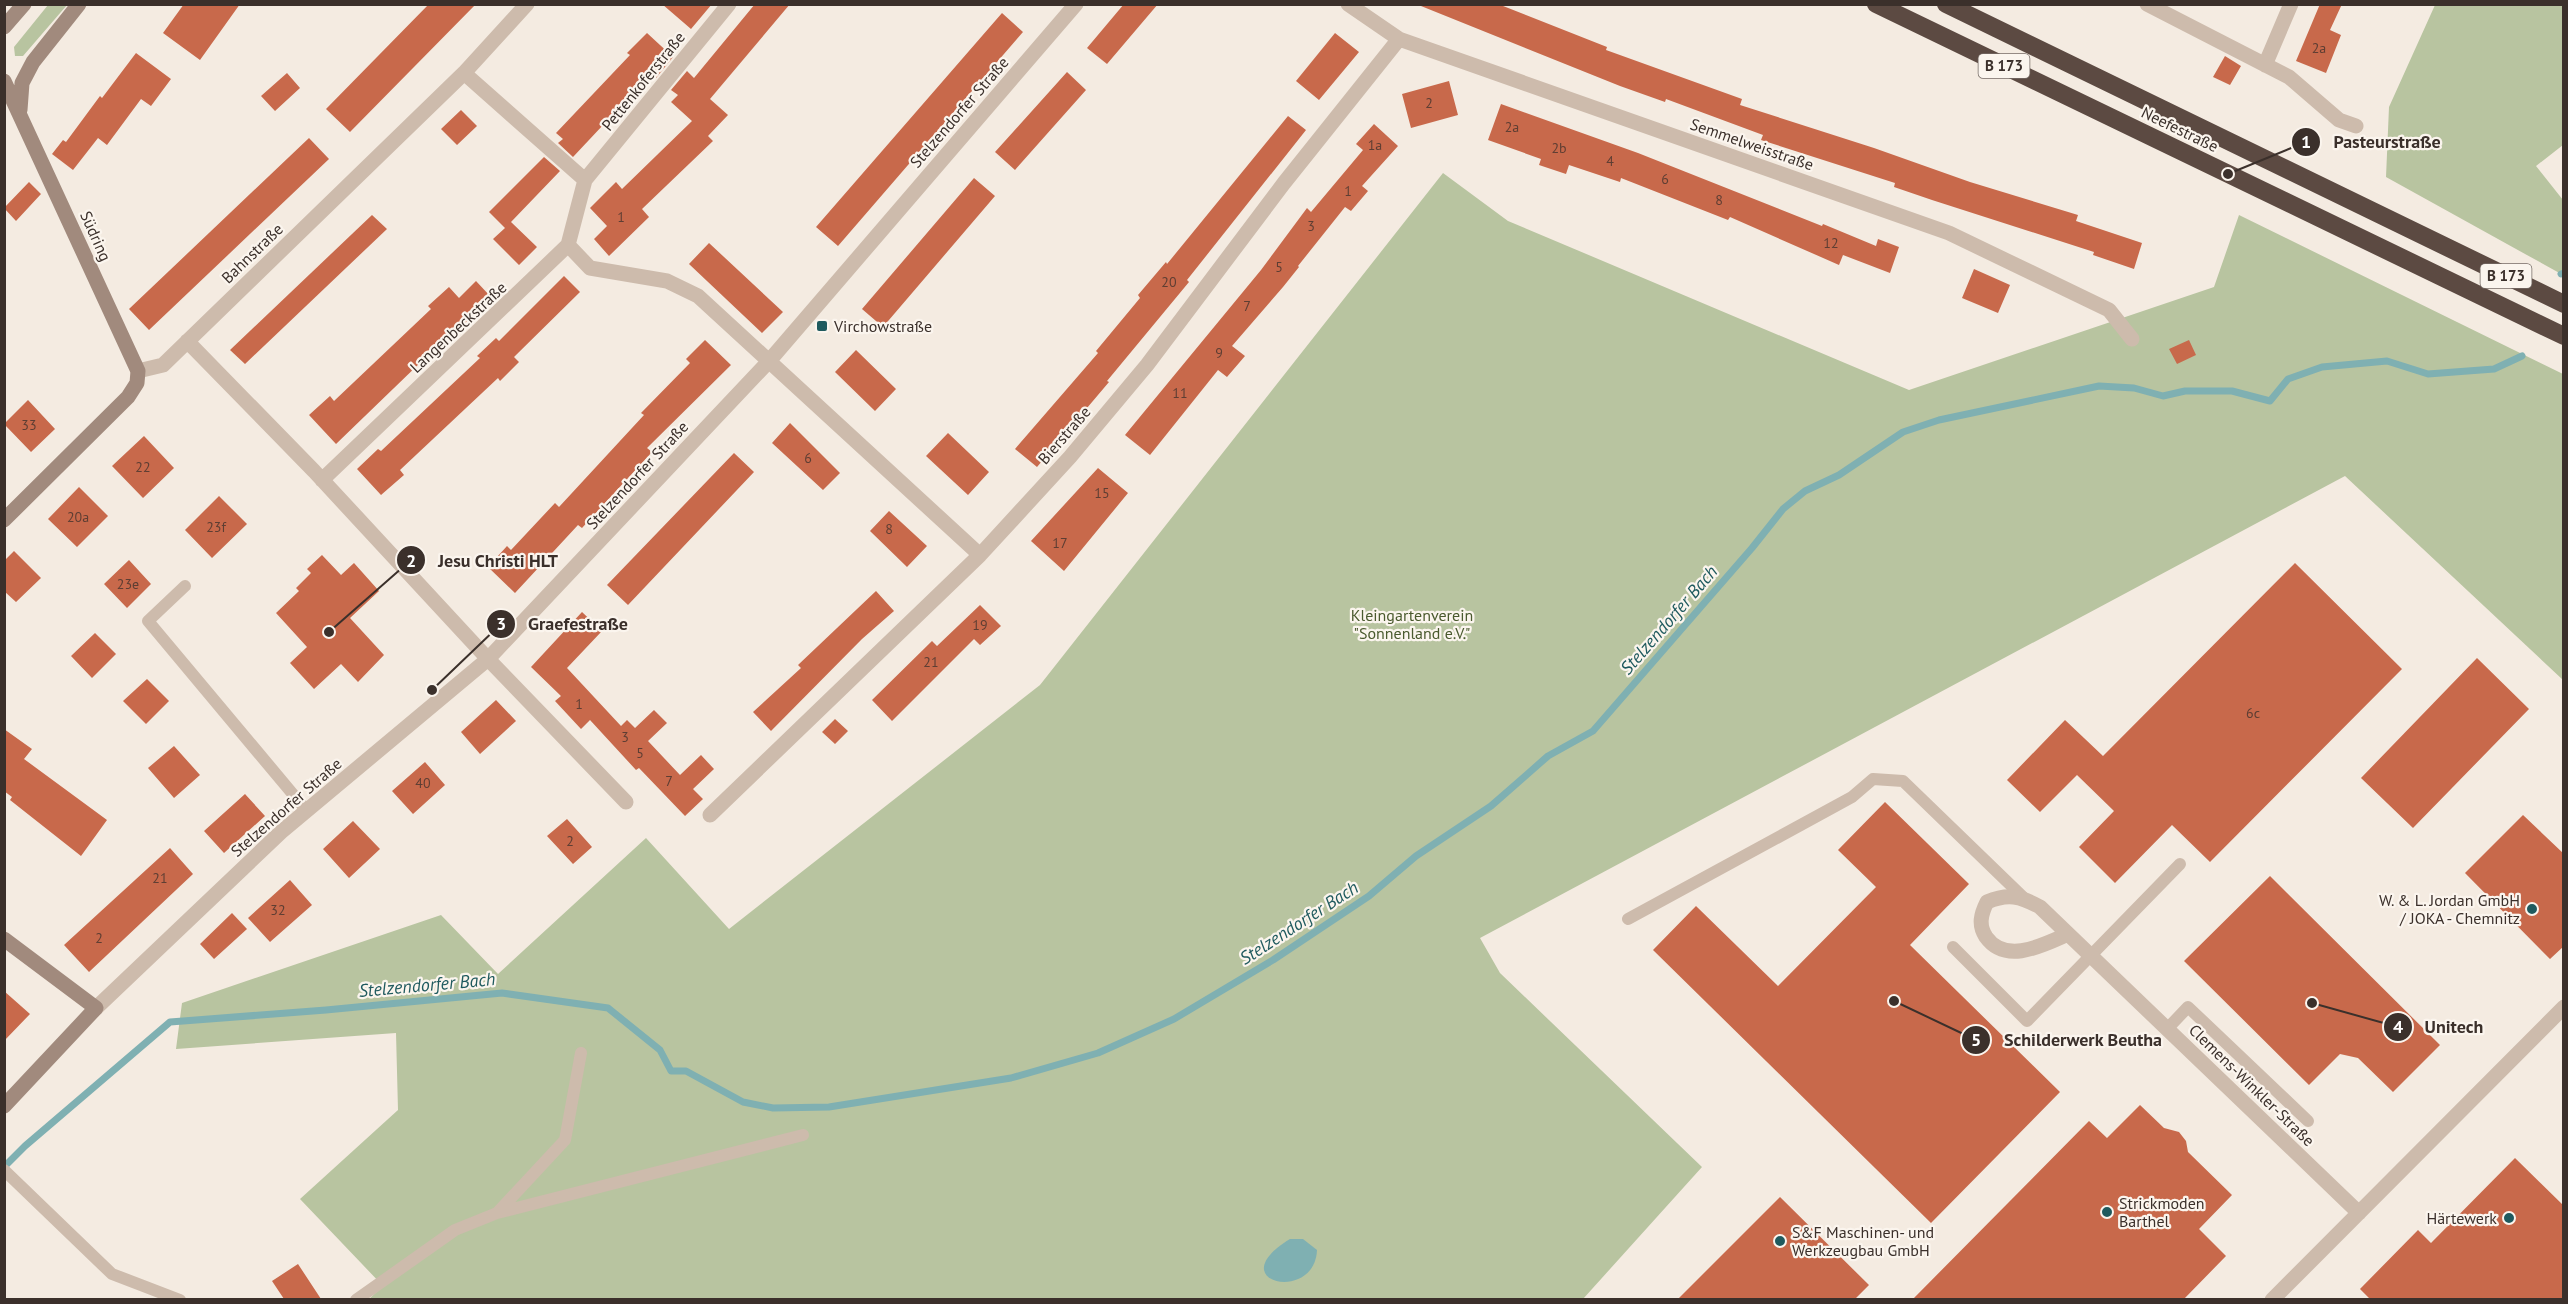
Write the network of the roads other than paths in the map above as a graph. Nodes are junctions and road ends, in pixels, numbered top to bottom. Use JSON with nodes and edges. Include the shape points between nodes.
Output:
{"nodes":[{"id":1,"x":24,"y":4,"type":"edge"},
{"id":2,"x":79,"y":4,"type":"edge"},
{"id":3,"x":526,"y":4,"type":"edge"},
{"id":4,"x":729,"y":4,"type":"edge"},
{"id":5,"x":1076,"y":4,"type":"edge"},
{"id":6,"x":1348,"y":4,"type":"edge"},
{"id":7,"x":1876,"y":4,"type":"edge"},
{"id":8,"x":1946,"y":4,"type":"edge"},
{"id":9,"x":2147,"y":4,"type":"edge"},
{"id":10,"x":2291,"y":4,"type":"edge"},
{"id":11,"x":4,"y":27,"type":"edge"},
{"id":12,"x":1399,"y":39,"type":"junction"},
{"id":13,"x":2265,"y":65,"type":"junction"},
{"id":14,"x":464,"y":73,"type":"junction"},
{"id":15,"x":4,"y":79,"type":"edge"},
{"id":16,"x":22,"y":82,"type":"junction"},
{"id":17,"x":20,"y":116,"type":"junction"},
{"id":18,"x":2356,"y":126,"type":"dead end"},
{"id":19,"x":585,"y":180,"type":"junction"},
{"id":20,"x":568,"y":245,"type":"junction"},
{"id":21,"x":2564,"y":304,"type":"edge"},
{"id":22,"x":2564,"y":336,"type":"edge"},
{"id":23,"x":2132,"y":339,"type":"dead end"},
{"id":24,"x":187,"y":341,"type":"junction"},
{"id":25,"x":770,"y":360,"type":"junction"},
{"id":26,"x":138,"y":371,"type":"junction"},
{"id":27,"x":322,"y":480,"type":"junction"},
{"id":28,"x":4,"y":520,"type":"edge"},
{"id":29,"x":980,"y":555,"type":"junction"},
{"id":30,"x":185,"y":586,"type":"dead end"},
{"id":31,"x":488,"y":659,"type":"junction"},
{"id":32,"x":626,"y":802,"type":"dead end"},
{"id":33,"x":307,"y":811,"type":"junction"},
{"id":34,"x":710,"y":815,"type":"dead end"},
{"id":35,"x":2180,"y":864,"type":"dead end"},
{"id":36,"x":2024,"y":898,"type":"junction"},
{"id":37,"x":1628,"y":919,"type":"dead end"},
{"id":38,"x":2068,"y":934,"type":"junction"},
{"id":39,"x":4,"y":939,"type":"edge"},
{"id":40,"x":1953,"y":947,"type":"dead end"},
{"id":41,"x":2091,"y":957,"type":"junction"},
{"id":42,"x":2564,"y":1006,"type":"edge"},
{"id":43,"x":96,"y":1008,"type":"junction"},
{"id":44,"x":2168,"y":1029,"type":"junction"},
{"id":45,"x":581,"y":1053,"type":"dead end"},
{"id":46,"x":4,"y":1106,"type":"edge"},
{"id":47,"x":2308,"y":1121,"type":"dead end"},
{"id":48,"x":803,"y":1135,"type":"dead end"},
{"id":49,"x":4,"y":1170,"type":"edge"},
{"id":50,"x":497,"y":1213,"type":"junction"},
{"id":51,"x":2359,"y":1213,"type":"junction"},
{"id":52,"x":180,"y":1299,"type":"edge"},
{"id":53,"x":356,"y":1299,"type":"edge"},
{"id":54,"x":2272,"y":1299,"type":"edge"}],
"edges":[{"from":1,"to":11,"type":"street"},
{"from":2,"to":16,"type":"street","name":"Südring"},
{"from":3,"to":14,"type":"street","name":"Bahnstraße"},
{"from":4,"to":19,"type":"street","name":"Pettenkoferstraße"},
{"from":5,"to":25,"type":"street","name":"Stelzendorfer Straße"},
{"from":6,"to":12,"type":"street","name":"Semmelweisstraße"},
{"from":7,"to":22,"type":"highway","name":"Neefestraße","number":"B 173"},
{"from":8,"to":21,"type":"highway","name":"Neefestraße","number":"B 173"},
{"from":9,"to":13,"type":"street"},
{"from":10,"to":13,"type":"street"},
{"from":12,"to":23,"type":"street","name":"Semmelweisstraße","via":[[1949,233],[2109,310]]},
{"from":12,"to":29,"type":"street","name":"Bierstraße","via":[[1147,365]]},
{"from":13,"to":18,"type":"street","via":[[2289,78],[2339,120]]},
{"from":14,"to":19,"type":"street"},
{"from":14,"to":24,"type":"street","name":"Bahnstraße"},
{"from":15,"to":16,"type":"lane"},
{"from":15,"to":17,"type":"street","name":"Südring"},
{"from":16,"to":17,"type":"street","name":"Südring"},
{"from":17,"to":26,"type":"street","name":"Südring"},
{"from":19,"to":20,"type":"street"},
{"from":20,"to":25,"type":"street","via":[[590,268],[667,281],[698,296]]},
{"from":20,"to":27,"type":"street","name":"Langenbeckstraße"},
{"from":24,"to":26,"type":"street","name":"Bahnstraße","via":[[163,365]]},
{"from":24,"to":27,"type":"street"},
{"from":25,"to":29,"type":"street"},
{"from":25,"to":31,"type":"street","name":"Stelzendorfer Straße"},
{"from":26,"to":28,"type":"street","via":[[137,382],[128,397]]},
{"from":27,"to":31,"type":"street"},
{"from":29,"to":34,"type":"street","name":"Bierstraße"},
{"from":30,"to":33,"type":"lane","via":[[148,621]]},
{"from":31,"to":32,"type":"street"},
{"from":31,"to":33,"type":"street","name":"Stelzendorfer Straße"},
{"from":33,"to":43,"type":"street","name":"Stelzendorfer Straße"},
{"from":35,"to":41,"type":"lane"},
{"from":36,"to":37,"type":"lane","via":[[1903,781],[1873,779],[1852,797]]},
{"from":36,"to":38,"type":"street","name":"Clemens-Winkler-Straße","via":[[2040,907]]},
{"from":36,"to":38,"type":"street","via":[[2009,894],[1987,902],[1981,913],[1981,929],[1992,945],[2012,952],[2036,948]]},
{"from":38,"to":41,"type":"street","name":"Clemens-Winkler-Straße"},
{"from":39,"to":43,"type":"street"},
{"from":40,"to":41,"type":"lane","via":[[2027,1021]]},
{"from":41,"to":44,"type":"street","name":"Clemens-Winkler-Straße"},
{"from":42,"to":51,"type":"street"},
{"from":43,"to":46,"type":"street","name":"Stelzendorfer Straße"},
{"from":44,"to":47,"type":"lane","via":[[2188,1007]]},
{"from":44,"to":51,"type":"street","name":"Clemens-Winkler-Straße"},
{"from":45,"to":50,"type":"lane","via":[[566,1140]]},
{"from":48,"to":50,"type":"lane"},
{"from":49,"to":52,"type":"lane","via":[[112,1274]]},
{"from":50,"to":53,"type":"lane","via":[[455,1230]]},
{"from":51,"to":54,"type":"street"}]}
